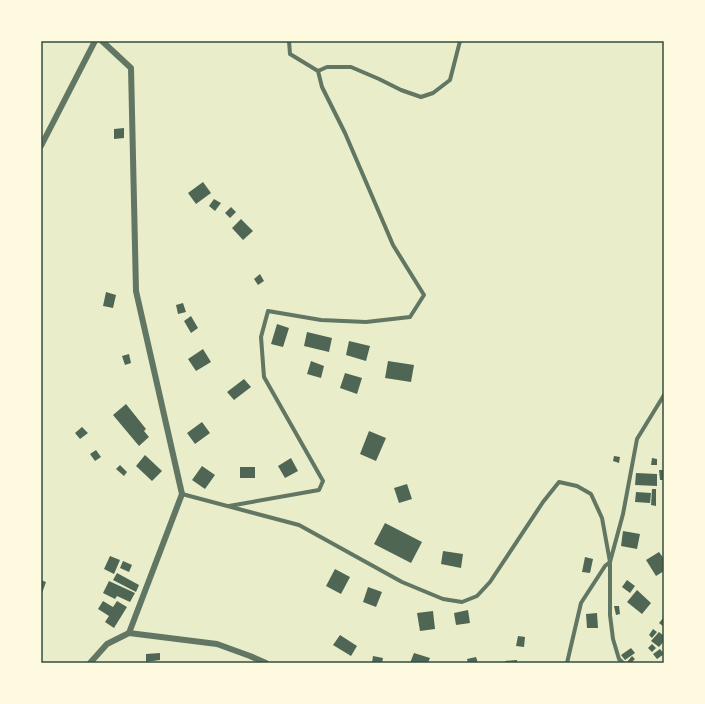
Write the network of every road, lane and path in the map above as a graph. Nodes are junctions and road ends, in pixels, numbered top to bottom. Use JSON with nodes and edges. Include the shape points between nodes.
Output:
{"nodes":[{"id":1,"x":95,"y":41,"type":"edge"},
{"id":2,"x":102,"y":41,"type":"edge"},
{"id":3,"x":289,"y":41,"type":"edge"},
{"id":4,"x":460,"y":41,"type":"edge"},
{"id":5,"x":318,"y":71,"type":"junction"},
{"id":6,"x":41,"y":146,"type":"edge"},
{"id":7,"x":664,"y":395,"type":"edge"},
{"id":8,"x":182,"y":494,"type":"junction"},
{"id":9,"x":229,"y":506,"type":"junction"},
{"id":10,"x":610,"y":562,"type":"junction"},
{"id":11,"x":129,"y":633,"type":"junction"},
{"id":12,"x":90,"y":663,"type":"edge"},
{"id":13,"x":266,"y":663,"type":"edge"},
{"id":14,"x":567,"y":663,"type":"edge"},
{"id":15,"x":623,"y":663,"type":"edge"}],
"edges":[{"from":1,"to":6,"type":"street"},
{"from":2,"to":8,"type":"street","via":[[131,68],[136,290]]},
{"from":3,"to":5,"type":"street","via":[[290,54]]},
{"from":4,"to":5,"type":"street","via":[[450,80],[433,93],[421,97],[351,68],[327,67]]},
{"from":5,"to":9,"type":"street","via":[[322,87],[345,133],[393,245],[424,295],[410,317],[366,322],[321,320],[268,311],[260,337],[264,377],[323,481],[319,490]]},
{"from":7,"to":10,"type":"street","via":[[637,439],[623,514]]},
{"from":8,"to":9,"type":"street"},
{"from":8,"to":11,"type":"street"},
{"from":9,"to":10,"type":"street","via":[[299,525],[402,582],[443,599],[462,602],[477,596],[490,582],[559,482],[576,486],[591,494],[602,518]]},
{"from":10,"to":14,"type":"street","via":[[581,603]]},
{"from":10,"to":15,"type":"street","via":[[610,615],[613,639]]},
{"from":11,"to":12,"type":"street","via":[[107,644]]},
{"from":11,"to":13,"type":"street","via":[[217,644]]}]}
